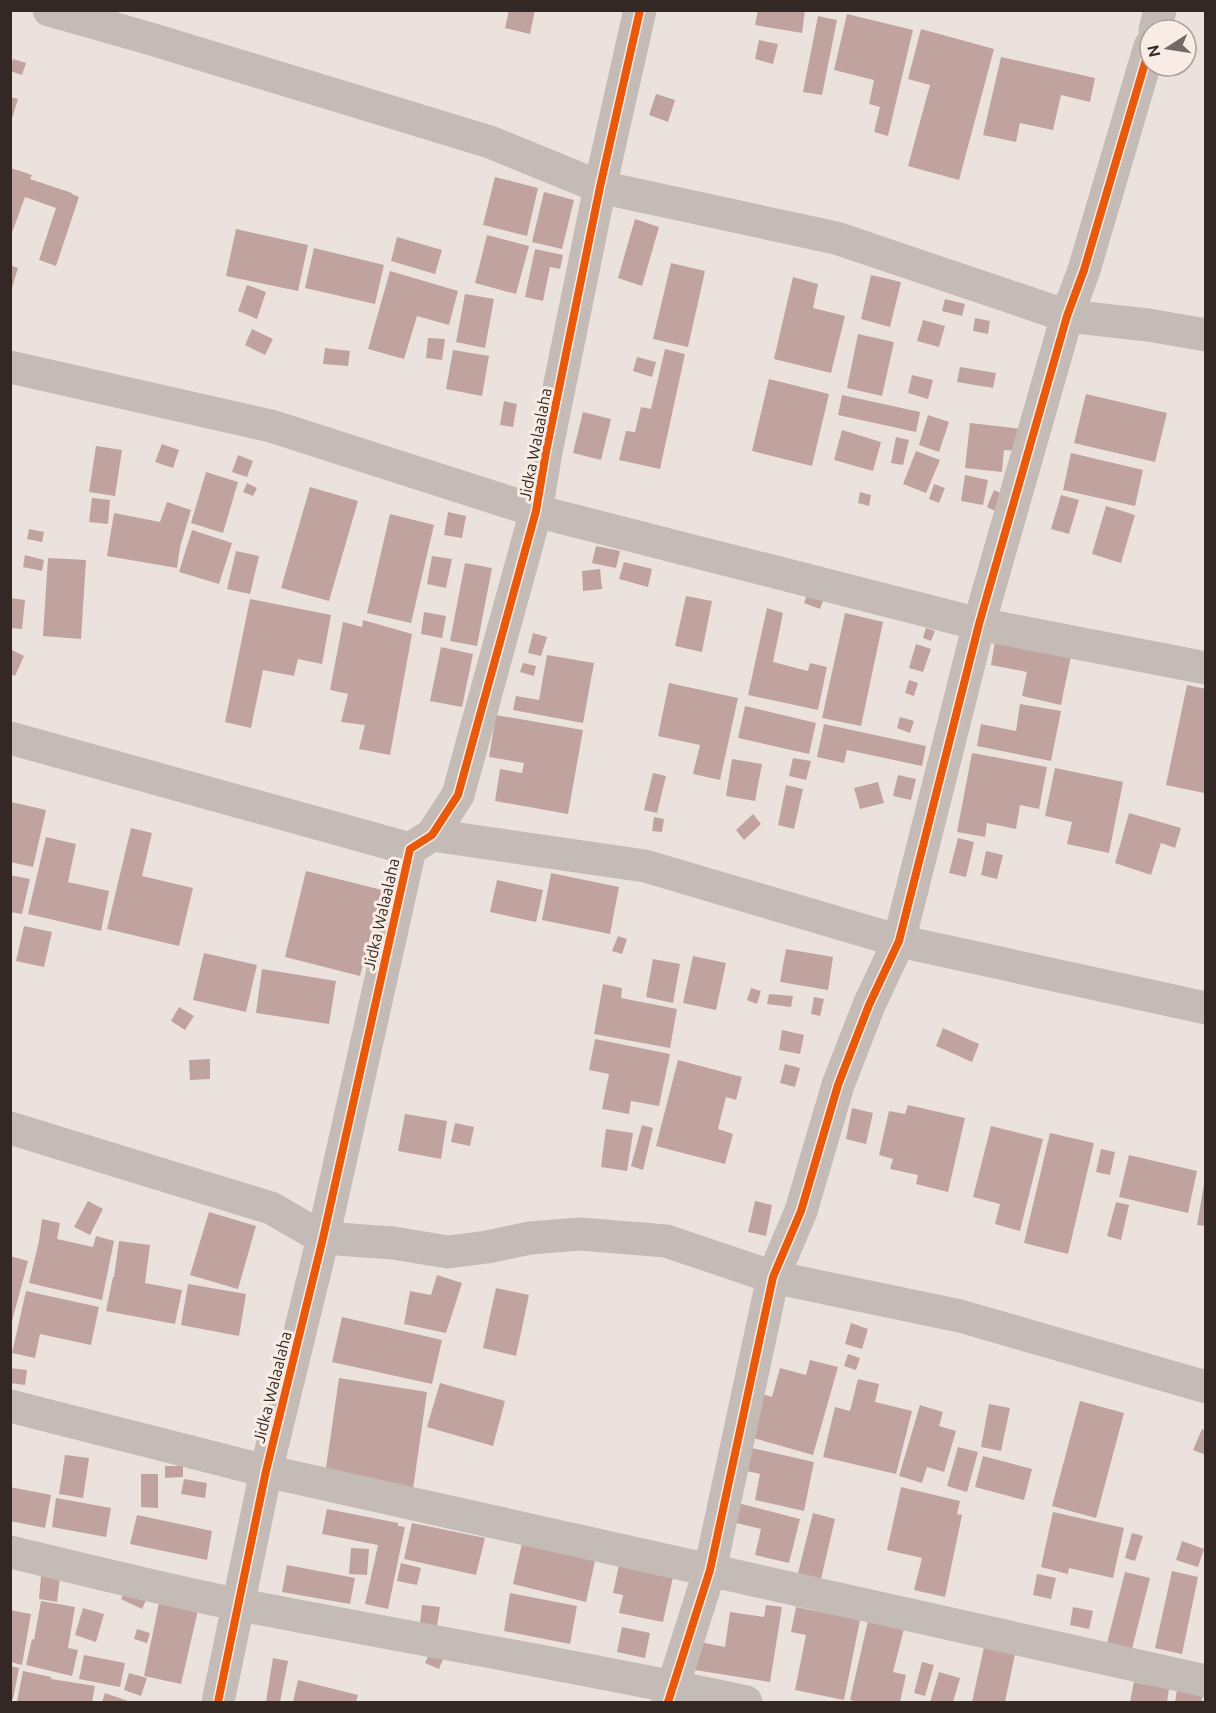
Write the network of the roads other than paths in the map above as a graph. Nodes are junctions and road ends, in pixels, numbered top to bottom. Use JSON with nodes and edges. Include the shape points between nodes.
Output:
{"nodes":[{"id":1,"x":50,"y":10,"type":"edge"},
{"id":2,"x":640,"y":10,"type":"edge"},
{"id":3,"x":1141,"y":78,"type":"edge"},
{"id":4,"x":600,"y":187,"type":"junction"},
{"id":5,"x":1067,"y":316,"type":"junction"},
{"id":6,"x":1206,"y":335,"type":"edge"},
{"id":7,"x":10,"y":367,"type":"edge"},
{"id":8,"x":536,"y":510,"type":"junction"},
{"id":9,"x":979,"y":624,"type":"junction"},
{"id":10,"x":1206,"y":668,"type":"edge"},
{"id":11,"x":10,"y":738,"type":"edge"},
{"id":12,"x":421,"y":842,"type":"junction"},
{"id":13,"x":899,"y":941,"type":"junction"},
{"id":14,"x":1206,"y":1008,"type":"edge"},
{"id":15,"x":10,"y":1128,"type":"edge"},
{"id":16,"x":323,"y":1238,"type":"junction"},
{"id":17,"x":773,"y":1277,"type":"junction"},
{"id":18,"x":1206,"y":1387,"type":"edge"},
{"id":19,"x":10,"y":1406,"type":"edge"},
{"id":20,"x":266,"y":1471,"type":"junction"},
{"id":21,"x":10,"y":1552,"type":"edge"},
{"id":22,"x":710,"y":1570,"type":"junction"},
{"id":23,"x":239,"y":1605,"type":"junction"},
{"id":24,"x":1206,"y":1681,"type":"edge"},
{"id":25,"x":670,"y":1694,"type":"edge"},
{"id":26,"x":218,"y":1702,"type":"edge"},
{"id":27,"x":746,"y":1702,"type":"edge"}],
"edges":[{"from":1,"to":4,"type":"street","via":[[490,142]]},
{"from":2,"to":4,"type":"street","name":"Jidka Walaalaha"},
{"from":3,"to":5,"type":"street"},
{"from":4,"to":5,"type":"street","via":[[836,238]]},
{"from":4,"to":8,"type":"street","name":"Jidka Walaalaha"},
{"from":5,"to":6,"type":"street"},
{"from":5,"to":9,"type":"street"},
{"from":7,"to":8,"type":"street","via":[[271,426]]},
{"from":8,"to":9,"type":"street"},
{"from":8,"to":12,"type":"street","name":"Jidka Walaalaha","via":[[458,795]]},
{"from":9,"to":10,"type":"street"},
{"from":9,"to":13,"type":"street"},
{"from":11,"to":12,"type":"street"},
{"from":12,"to":13,"type":"street","via":[[645,866]]},
{"from":12,"to":16,"type":"street","name":"Jidka Walaalaha"},
{"from":13,"to":14,"type":"street"},
{"from":13,"to":17,"type":"street","via":[[838,1085],[801,1211]]},
{"from":15,"to":16,"type":"street","via":[[271,1208]]},
{"from":16,"to":17,"type":"street","via":[[448,1252],[579,1234],[666,1241]]},
{"from":16,"to":20,"type":"street","name":"Jidka Walaalaha"},
{"from":17,"to":18,"type":"street","via":[[960,1316]]},
{"from":17,"to":22,"type":"street"},
{"from":19,"to":20,"type":"street"},
{"from":20,"to":22,"type":"street"},
{"from":20,"to":23,"type":"street","name":"Jidka Walaalaha"},
{"from":21,"to":23,"type":"street"},
{"from":22,"to":24,"type":"street"},
{"from":22,"to":25,"type":"street"},
{"from":23,"to":25,"type":"street"},
{"from":23,"to":26,"type":"street","name":"Jidka Walaalaha"},
{"from":25,"to":27,"type":"street"}]}
